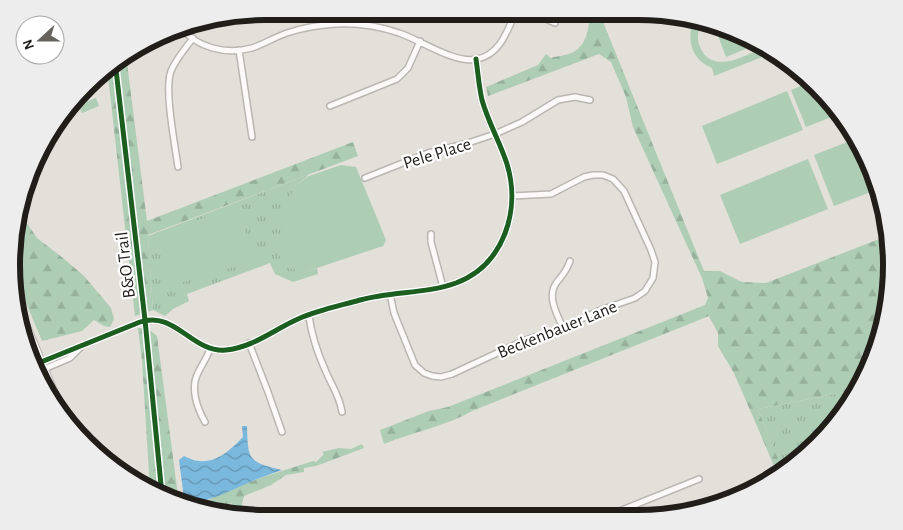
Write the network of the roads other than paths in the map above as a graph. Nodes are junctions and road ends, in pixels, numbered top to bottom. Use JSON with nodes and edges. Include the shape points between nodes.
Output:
{"nodes":[{"id":1,"x":512,"y":20,"type":"edge"},
{"id":2,"x":549,"y":20,"type":"edge"},
{"id":3,"x":556,"y":23,"type":"dead end"},
{"id":4,"x":187,"y":33,"type":"edge"},
{"id":5,"x":193,"y":38,"type":"junction"},
{"id":6,"x":420,"y":41,"type":"junction"},
{"id":7,"x":240,"y":50,"type":"junction"},
{"id":8,"x":476,"y":60,"type":"junction"},
{"id":9,"x":590,"y":100,"type":"dead end"},
{"id":10,"x":330,"y":106,"type":"dead end"},
{"id":11,"x":495,"y":134,"type":"junction"},
{"id":12,"x":252,"y":137,"type":"dead end"},
{"id":13,"x":178,"y":167,"type":"dead end"},
{"id":14,"x":365,"y":178,"type":"dead end"},
{"id":15,"x":512,"y":196,"type":"junction"},
{"id":16,"x":431,"y":234,"type":"dead end"},
{"id":17,"x":570,"y":262,"type":"dead end"},
{"id":18,"x":443,"y":287,"type":"junction"},
{"id":19,"x":390,"y":294,"type":"junction"},
{"id":20,"x":309,"y":314,"type":"junction"},
{"id":21,"x":563,"y":328,"type":"junction"},
{"id":22,"x":32,"y":341,"type":"edge"},
{"id":23,"x":249,"y":343,"type":"junction"},
{"id":24,"x":210,"y":348,"type":"junction"},
{"id":25,"x":42,"y":365,"type":"junction"},
{"id":26,"x":47,"y":376,"type":"edge"},
{"id":27,"x":342,"y":412,"type":"dead end"},
{"id":28,"x":205,"y":422,"type":"dead end"},
{"id":29,"x":282,"y":432,"type":"dead end"},
{"id":30,"x":699,"y":479,"type":"dead end"},
{"id":31,"x":622,"y":510,"type":"edge"}],
"edges":[{"from":1,"to":8,"type":"street","via":[[498,47]]},
{"from":2,"to":3,"type":"street"},
{"from":4,"to":5,"type":"street"},
{"from":5,"to":7,"type":"street","via":[[217,49]]},
{"from":5,"to":13,"type":"street","via":[[174,64],[169,84]]},
{"from":6,"to":7,"type":"street","via":[[384,29],[348,24],[317,26]]},
{"from":6,"to":8,"type":"street","via":[[460,59]]},
{"from":6,"to":10,"type":"street","via":[[408,68],[397,80]]},
{"from":7,"to":12,"type":"street"},
{"from":8,"to":11,"type":"street","via":[[483,102]]},
{"from":9,"to":11,"type":"street","name":"Pele Place","via":[[558,100]]},
{"from":11,"to":14,"type":"street","name":"Pele Place","via":[[428,153]]},
{"from":11,"to":15,"type":"street","via":[[509,171]]},
{"from":15,"to":18,"type":"street","via":[[508,227],[493,256],[472,275]]},
{"from":15,"to":21,"type":"street","name":"Beckenbauer Lane","via":[[551,194],[584,177],[603,175],[613,179],[624,191],[652,250],[654,272],[648,288],[638,297]]},
{"from":16,"to":18,"type":"street"},
{"from":17,"to":21,"type":"street","via":[[552,294]]},
{"from":18,"to":19,"type":"street"},
{"from":19,"to":20,"type":"street"},
{"from":19,"to":21,"type":"street","name":"Beckenbauer Lane","via":[[413,362],[430,376],[450,375],[525,340]]},
{"from":20,"to":23,"type":"street"},
{"from":20,"to":27,"type":"street","via":[[316,348],[341,402]]},
{"from":22,"to":25,"type":"street"},
{"from":23,"to":24,"type":"street","via":[[230,350]]},
{"from":23,"to":29,"type":"street"},
{"from":24,"to":25,"type":"street","via":[[169,322],[152,319]]},
{"from":24,"to":28,"type":"street","via":[[195,383],[198,409]]},
{"from":25,"to":26,"type":"street"},
{"from":30,"to":31,"type":"street"}]}
